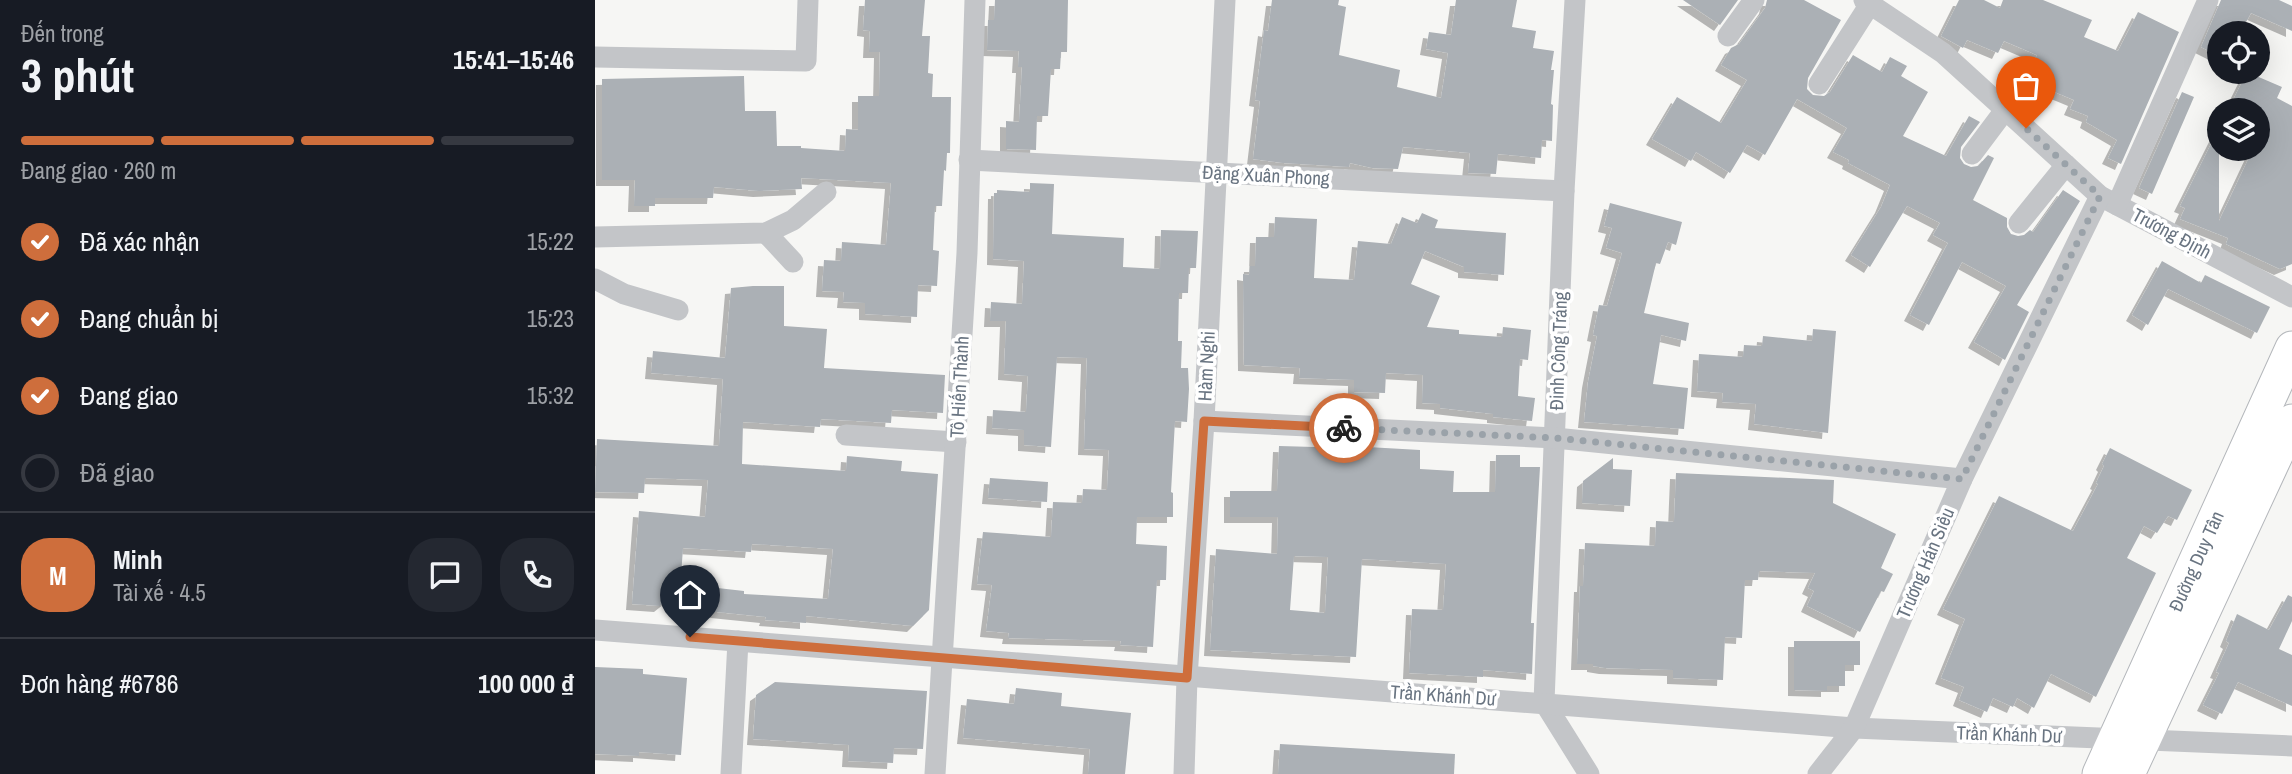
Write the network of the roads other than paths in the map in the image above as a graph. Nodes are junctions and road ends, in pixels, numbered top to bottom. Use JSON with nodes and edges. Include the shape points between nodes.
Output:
{"nodes":[{"id":1,"x":808,"y":0,"type":"edge"},
{"id":2,"x":975,"y":0,"type":"edge"},
{"id":3,"x":1226,"y":0,"type":"edge"},
{"id":4,"x":1575,"y":0,"type":"edge"},
{"id":5,"x":1754,"y":0,"type":"edge"},
{"id":6,"x":2209,"y":0,"type":"edge"},
{"id":7,"x":1867,"y":2,"type":"edge"},
{"id":8,"x":1728,"y":36,"type":"dead end"},
{"id":9,"x":595,"y":57,"type":"edge"},
{"id":10,"x":1819,"y":84,"type":"dead end"},
{"id":11,"x":2005,"y":110,"type":"junction"},
{"id":12,"x":1972,"y":154,"type":"dead end"},
{"id":13,"x":969,"y":160,"type":"junction"},
{"id":14,"x":2066,"y":165,"type":"junction"},
{"id":15,"x":1216,"y":172,"type":"junction"},
{"id":16,"x":1564,"y":191,"type":"junction"},
{"id":17,"x":826,"y":192,"type":"dead end"},
{"id":18,"x":2109,"y":200,"type":"junction"},
{"id":19,"x":2019,"y":223,"type":"dead end"},
{"id":20,"x":766,"y":233,"type":"junction"},
{"id":21,"x":595,"y":237,"type":"edge"},
{"id":22,"x":793,"y":262,"type":"dead end"},
{"id":23,"x":595,"y":279,"type":"edge"},
{"id":24,"x":2292,"y":297,"type":"edge"},
{"id":25,"x":678,"y":310,"type":"dead end"},
{"id":26,"x":2292,"y":348,"type":"edge"},
{"id":27,"x":1204,"y":421,"type":"junction"},
{"id":28,"x":2292,"y":421,"type":"edge"},
{"id":29,"x":845,"y":435,"type":"dead end"},
{"id":30,"x":1555,"y":438,"type":"junction"},
{"id":31,"x":956,"y":442,"type":"junction"},
{"id":32,"x":1962,"y":479,"type":"junction"},
{"id":33,"x":595,"y":630,"type":"edge"},
{"id":34,"x":738,"y":640,"type":"junction"},
{"id":35,"x":943,"y":657,"type":"junction"},
{"id":36,"x":1187,"y":678,"type":"junction"},
{"id":37,"x":1544,"y":702,"type":"junction"},
{"id":38,"x":1854,"y":728,"type":"junction"},
{"id":39,"x":2131,"y":738,"type":"junction"},
{"id":40,"x":2292,"y":746,"type":"edge"},
{"id":41,"x":731,"y":774,"type":"edge"},
{"id":42,"x":935,"y":774,"type":"edge"},
{"id":43,"x":1184,"y":774,"type":"edge"},
{"id":44,"x":1589,"y":774,"type":"edge"},
{"id":45,"x":1818,"y":774,"type":"edge"},
{"id":46,"x":2099,"y":774,"type":"edge"},
{"id":47,"x":2129,"y":774,"type":"edge"}],
"edges":[{"from":1,"to":9,"type":"street","via":[[806,61]]},
{"from":2,"to":13,"type":"street","name":"Tô Hiến Thành"},
{"from":3,"to":15,"type":"street","name":"Hàm Nghi"},
{"from":4,"to":16,"type":"street","name":"Đinh Công Tráng"},
{"from":5,"to":8,"type":"street"},
{"from":6,"to":18,"type":"street","name":"Trương Hán Siêu"},
{"from":7,"to":10,"type":"street"},
{"from":7,"to":11,"type":"street","name":"Trương Định","via":[[1943,53]]},
{"from":11,"to":12,"type":"street"},
{"from":11,"to":14,"type":"street","name":"Trương Định"},
{"from":13,"to":15,"type":"street","name":"Đặng Xuân Phong"},
{"from":13,"to":31,"type":"street","name":"Tô Hiến Thành"},
{"from":14,"to":18,"type":"street","name":"Trương Định"},
{"from":14,"to":19,"type":"street"},
{"from":15,"to":16,"type":"street","name":"Đặng Xuân Phong"},
{"from":15,"to":27,"type":"street","name":"Hàm Nghi"},
{"from":16,"to":30,"type":"street","name":"Đinh Công Tráng"},
{"from":17,"to":20,"type":"street","via":[[793,220]]},
{"from":18,"to":24,"type":"street","name":"Trương Định"},
{"from":18,"to":32,"type":"street","name":"Trương Hán Siêu"},
{"from":20,"to":21,"type":"street"},
{"from":20,"to":22,"type":"street"},
{"from":23,"to":25,"type":"street","via":[[624,294]]},
{"from":26,"to":39,"type":"main road","name":"Đường Duy Tân"},
{"from":27,"to":30,"type":"street"},
{"from":27,"to":36,"type":"street","name":"Hàm Nghi"},
{"from":28,"to":39,"type":"main road","name":"Đường Duy Tân"},
{"from":29,"to":31,"type":"street"},
{"from":30,"to":32,"type":"street"},
{"from":30,"to":37,"type":"street","name":"Đinh Công Tráng"},
{"from":31,"to":35,"type":"street","name":"Tô Hiến Thành"},
{"from":32,"to":38,"type":"street","name":"Trương Hán Siêu"},
{"from":33,"to":34,"type":"street","name":"Trần Khánh Dư"},
{"from":34,"to":35,"type":"street","name":"Trần Khánh Dư"},
{"from":34,"to":41,"type":"street"},
{"from":35,"to":36,"type":"street","name":"Trần Khánh Dư"},
{"from":35,"to":42,"type":"street","name":"Tô Hiến Thành"},
{"from":36,"to":37,"type":"street","name":"Trần Khánh Dư"},
{"from":36,"to":43,"type":"street","name":"Hàm Nghi"},
{"from":37,"to":38,"type":"street","name":"Trần Khánh Dư"},
{"from":37,"to":44,"type":"street"},
{"from":38,"to":39,"type":"street","name":"Trần Khánh Dư"},
{"from":38,"to":45,"type":"street","name":"Trương Hán Siêu"},
{"from":39,"to":40,"type":"street","name":"Trần Khánh Dư"},
{"from":39,"to":46,"type":"main road","name":"Đường Duy Tân"},
{"from":39,"to":47,"type":"main road","name":"Đường Duy Tân"}]}
